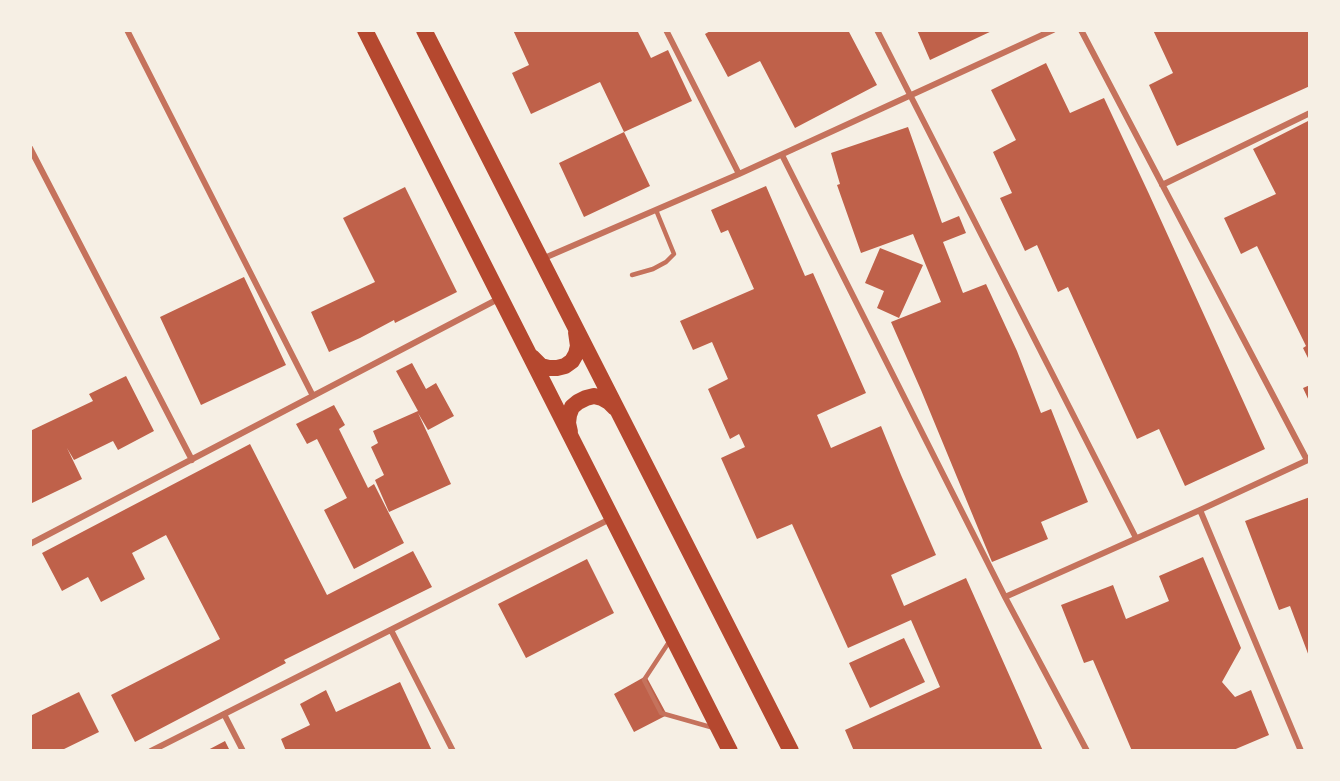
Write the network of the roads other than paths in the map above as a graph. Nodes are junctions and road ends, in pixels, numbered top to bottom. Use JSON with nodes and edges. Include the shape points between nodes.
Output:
{"nodes":[{"id":1,"x":127,"y":30,"type":"edge"},
{"id":2,"x":365,"y":30,"type":"edge"},
{"id":3,"x":424,"y":30,"type":"edge"},
{"id":4,"x":666,"y":30,"type":"edge"},
{"id":5,"x":877,"y":30,"type":"edge"},
{"id":6,"x":1053,"y":30,"type":"edge"},
{"id":7,"x":1081,"y":30,"type":"edge"},
{"id":8,"x":911,"y":96,"type":"junction"},
{"id":9,"x":1310,"y":114,"type":"edge"},
{"id":10,"x":30,"y":148,"type":"edge"},
{"id":11,"x":782,"y":155,"type":"junction"},
{"id":12,"x":739,"y":174,"type":"junction"},
{"id":13,"x":1162,"y":185,"type":"junction"},
{"id":14,"x":656,"y":210,"type":"junction"},
{"id":15,"x":540,"y":260,"type":"junction"},
{"id":16,"x":632,"y":275,"type":"dead end"},
{"id":17,"x":501,"y":298,"type":"junction"},
{"id":18,"x":574,"y":326,"type":"junction"},
{"id":19,"x":530,"y":355,"type":"junction"},
{"id":20,"x":313,"y":396,"type":"junction"},
{"id":21,"x":618,"y":411,"type":"junction"},
{"id":22,"x":571,"y":436,"type":"junction"},
{"id":23,"x":1308,"y":459,"type":"edge"},
{"id":24,"x":192,"y":460,"type":"junction"},
{"id":25,"x":1200,"y":510,"type":"junction"},
{"id":26,"x":612,"y":518,"type":"junction"},
{"id":27,"x":1136,"y":538,"type":"junction"},
{"id":28,"x":30,"y":544,"type":"edge"},
{"id":29,"x":1005,"y":597,"type":"junction"},
{"id":30,"x":391,"y":630,"type":"junction"},
{"id":31,"x":672,"y":637,"type":"junction"},
{"id":32,"x":224,"y":714,"type":"junction"},
{"id":33,"x":719,"y":730,"type":"junction"},
{"id":34,"x":151,"y":751,"type":"edge"},
{"id":35,"x":243,"y":751,"type":"edge"},
{"id":36,"x":453,"y":751,"type":"edge"},
{"id":37,"x":730,"y":751,"type":"edge"},
{"id":38,"x":791,"y":751,"type":"edge"},
{"id":39,"x":1087,"y":751,"type":"edge"},
{"id":40,"x":1301,"y":751,"type":"edge"}],
"edges":[{"from":1,"to":20,"type":"street"},
{"from":2,"to":17,"type":"highway"},
{"from":3,"to":15,"type":"highway"},
{"from":4,"to":12,"type":"street"},
{"from":5,"to":8,"type":"street"},
{"from":6,"to":8,"type":"street"},
{"from":7,"to":13,"type":"street"},
{"from":8,"to":11,"type":"street"},
{"from":8,"to":27,"type":"street"},
{"from":9,"to":13,"type":"street"},
{"from":10,"to":24,"type":"street"},
{"from":11,"to":12,"type":"street"},
{"from":11,"to":29,"type":"street"},
{"from":12,"to":14,"type":"street"},
{"from":13,"to":23,"type":"street"},
{"from":14,"to":15,"type":"street"},
{"from":14,"to":16,"type":"lane","via":[[674,254],[653,269]]},
{"from":15,"to":18,"type":"highway"},
{"from":17,"to":19,"type":"highway"},
{"from":17,"to":20,"type":"street"},
{"from":18,"to":19,"type":"highway","via":[[578,346],[572,361],[565,366],[541,366]]},
{"from":18,"to":21,"type":"highway"},
{"from":19,"to":22,"type":"highway"},
{"from":20,"to":24,"type":"street"},
{"from":21,"to":22,"type":"highway","via":[[594,396],[578,402],[569,415]]},
{"from":21,"to":38,"type":"highway"},
{"from":22,"to":26,"type":"highway"},
{"from":23,"to":25,"type":"street"},
{"from":24,"to":28,"type":"street"},
{"from":25,"to":27,"type":"street"},
{"from":25,"to":40,"type":"street"},
{"from":26,"to":30,"type":"street"},
{"from":26,"to":31,"type":"highway"},
{"from":27,"to":29,"type":"street"},
{"from":29,"to":39,"type":"street"},
{"from":30,"to":32,"type":"street"},
{"from":30,"to":36,"type":"street"},
{"from":31,"to":33,"type":"highway"},
{"from":31,"to":33,"type":"lane","via":[[644,680],[661,713]]},
{"from":32,"to":34,"type":"street"},
{"from":32,"to":35,"type":"street"},
{"from":33,"to":37,"type":"highway"}]}
